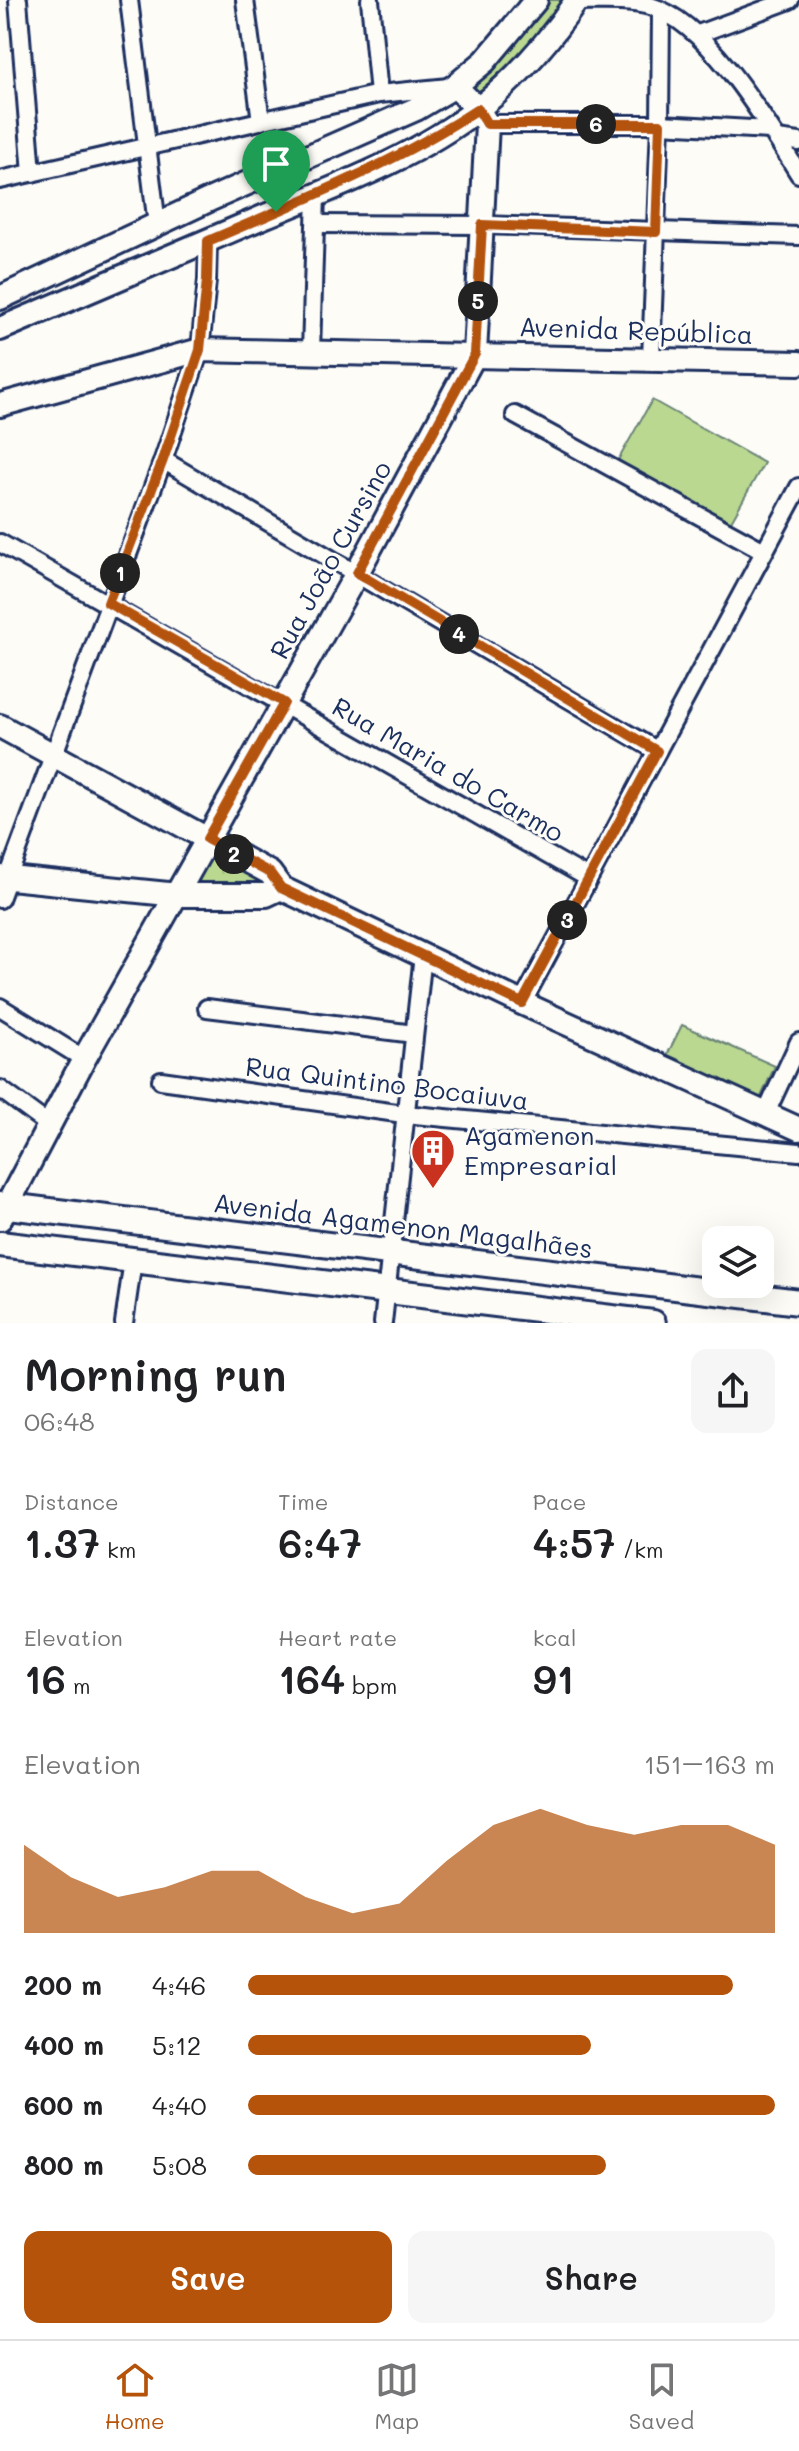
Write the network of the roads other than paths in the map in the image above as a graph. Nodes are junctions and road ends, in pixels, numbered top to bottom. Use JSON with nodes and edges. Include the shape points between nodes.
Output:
{"nodes":[{"id":1,"x":18,"y":0,"type":"edge"},
{"id":2,"x":129,"y":0,"type":"edge"},
{"id":3,"x":245,"y":0,"type":"edge"},
{"id":4,"x":370,"y":0,"type":"edge"},
{"id":5,"x":536,"y":0,"type":"edge"},
{"id":6,"x":790,"y":0,"type":"edge"},
{"id":7,"x":576,"y":1,"type":"edge"},
{"id":8,"x":661,"y":11,"type":"junction"},
{"id":9,"x":698,"y":34,"type":"junction"},
{"id":10,"x":455,"y":86,"type":"junction"},
{"id":11,"x":379,"y":94,"type":"junction"},
{"id":12,"x":483,"y":116,"type":"junction"},
{"id":13,"x":261,"y":121,"type":"junction"},
{"id":14,"x":660,"y":124,"type":"junction"},
{"id":15,"x":773,"y":134,"type":"junction"},
{"id":16,"x":799,"y":142,"type":"edge"},
{"id":17,"x":147,"y":146,"type":"junction"},
{"id":18,"x":32,"y":173,"type":"junction"},
{"id":19,"x":799,"y":174,"type":"edge"},
{"id":20,"x":0,"y":180,"type":"edge"},
{"id":21,"x":316,"y":195,"type":"junction"},
{"id":22,"x":317,"y":224,"type":"junction"},
{"id":23,"x":157,"y":225,"type":"junction"},
{"id":24,"x":482,"y":225,"type":"junction"},
{"id":25,"x":656,"y":232,"type":"junction"},
{"id":26,"x":799,"y":236,"type":"edge"},
{"id":27,"x":208,"y":241,"type":"junction"},
{"id":28,"x":0,"y":298,"type":"edge"},
{"id":29,"x":0,"y":329,"type":"edge"},
{"id":30,"x":200,"y":350,"type":"junction"},
{"id":31,"x":311,"y":351,"type":"junction"},
{"id":32,"x":475,"y":354,"type":"junction"},
{"id":33,"x":651,"y":359,"type":"junction"},
{"id":34,"x":799,"y":363,"type":"edge"},
{"id":35,"x":0,"y":405,"type":"edge"},
{"id":36,"x":515,"y":415,"type":"dead end"},
{"id":37,"x":163,"y":460,"type":"junction"},
{"id":38,"x":799,"y":487,"type":"edge"},
{"id":39,"x":0,"y":543,"type":"edge"},
{"id":40,"x":764,"y":551,"type":"junction"},
{"id":41,"x":357,"y":573,"type":"junction"},
{"id":42,"x":108,"y":603,"type":"junction"},
{"id":43,"x":284,"y":703,"type":"junction"},
{"id":44,"x":0,"y":726,"type":"edge"},
{"id":45,"x":657,"y":751,"type":"junction"},
{"id":46,"x":55,"y":756,"type":"junction"},
{"id":47,"x":207,"y":839,"type":"junction"},
{"id":48,"x":588,"y":878,"type":"junction"},
{"id":49,"x":2,"y":884,"type":"edge"},
{"id":50,"x":281,"y":888,"type":"junction"},
{"id":51,"x":178,"y":895,"type":"junction"},
{"id":52,"x":423,"y":955,"type":"junction"},
{"id":53,"x":522,"y":1003,"type":"junction"},
{"id":54,"x":0,"y":1007,"type":"edge"},
{"id":55,"x":207,"y":1008,"type":"dead end"},
{"id":56,"x":414,"y":1034,"type":"junction"},
{"id":57,"x":799,"y":1042,"type":"edge"},
{"id":58,"x":84,"y":1059,"type":"junction"},
{"id":59,"x":161,"y":1080,"type":"dead end"},
{"id":60,"x":0,"y":1089,"type":"edge"},
{"id":61,"x":404,"y":1114,"type":"junction"},
{"id":62,"x":765,"y":1115,"type":"junction"},
{"id":63,"x":49,"y":1125,"type":"junction"},
{"id":64,"x":799,"y":1129,"type":"edge"},
{"id":65,"x":799,"y":1152,"type":"edge"},
{"id":66,"x":2,"y":1207,"type":"edge"},
{"id":67,"x":0,"y":1244,"type":"edge"},
{"id":68,"x":391,"y":1254,"type":"junction"},
{"id":69,"x":133,"y":1260,"type":"junction"},
{"id":70,"x":387,"y":1291,"type":"junction"},
{"id":71,"x":799,"y":1302,"type":"edge"},
{"id":72,"x":124,"y":1323,"type":"edge"},
{"id":73,"x":383,"y":1323,"type":"edge"},
{"id":74,"x":653,"y":1323,"type":"edge"}],
"edges":[{"from":1,"to":18,"type":"street"},
{"from":2,"to":17,"type":"street"},
{"from":3,"to":13,"type":"street"},
{"from":4,"to":11,"type":"street"},
{"from":5,"to":10,"type":"street","via":[[485,61]]},
{"from":6,"to":9,"type":"street"},
{"from":7,"to":8,"type":"street","via":[[626,2]]},
{"from":7,"to":12,"type":"street"},
{"from":8,"to":9,"type":"street"},
{"from":8,"to":14,"type":"street"},
{"from":9,"to":15,"type":"street"},
{"from":10,"to":11,"type":"street"},
{"from":10,"to":12,"type":"street"},
{"from":10,"to":23,"type":"street","via":[[378,128]]},
{"from":11,"to":13,"type":"street"},
{"from":12,"to":14,"type":"street"},
{"from":12,"to":21,"type":"street"},
{"from":12,"to":24,"type":"street","name":"Rua João Cursino"},
{"from":13,"to":17,"type":"street"},
{"from":14,"to":15,"type":"street"},
{"from":14,"to":25,"type":"street"},
{"from":15,"to":16,"type":"street"},
{"from":15,"to":19,"type":"street"},
{"from":17,"to":18,"type":"street"},
{"from":17,"to":23,"type":"street"},
{"from":18,"to":20,"type":"street"},
{"from":21,"to":22,"type":"street"},
{"from":21,"to":27,"type":"street"},
{"from":22,"to":24,"type":"street"},
{"from":22,"to":31,"type":"street"},
{"from":23,"to":28,"type":"street"},
{"from":24,"to":25,"type":"street"},
{"from":24,"to":32,"type":"street","name":"Rua João Cursino"},
{"from":25,"to":26,"type":"street"},
{"from":25,"to":33,"type":"street"},
{"from":27,"to":29,"type":"street"},
{"from":27,"to":30,"type":"street"},
{"from":30,"to":31,"type":"street","name":"Avenida República"},
{"from":30,"to":35,"type":"street","name":"Avenida República"},
{"from":30,"to":37,"type":"street"},
{"from":31,"to":32,"type":"street","name":"Avenida República"},
{"from":32,"to":33,"type":"street","name":"Avenida República"},
{"from":32,"to":41,"type":"street","name":"Rua João Cursino"},
{"from":33,"to":34,"type":"street","name":"Avenida República"},
{"from":36,"to":40,"type":"street"},
{"from":37,"to":41,"type":"street"},
{"from":37,"to":42,"type":"street"},
{"from":38,"to":40,"type":"street"},
{"from":39,"to":42,"type":"street","name":"Rua Maria do Carmo"},
{"from":40,"to":45,"type":"street"},
{"from":41,"to":43,"type":"street","name":"Rua João Cursino"},
{"from":41,"to":45,"type":"street"},
{"from":42,"to":43,"type":"street","name":"Rua Maria do Carmo"},
{"from":42,"to":46,"type":"street"},
{"from":43,"to":47,"type":"street","name":"Rua João Cursino"},
{"from":43,"to":48,"type":"street","name":"Rua Maria do Carmo"},
{"from":44,"to":46,"type":"street"},
{"from":45,"to":48,"type":"street"},
{"from":46,"to":47,"type":"street"},
{"from":46,"to":49,"type":"street"},
{"from":47,"to":50,"type":"street","via":[[270,873]]},
{"from":47,"to":51,"type":"street","name":"Rua João Cursino"},
{"from":48,"to":53,"type":"street"},
{"from":49,"to":51,"type":"street"},
{"from":50,"to":51,"type":"street","via":[[266,895]]},
{"from":50,"to":52,"type":"street"},
{"from":51,"to":58,"type":"street","name":"Rua João Cursino"},
{"from":52,"to":53,"type":"street"},
{"from":52,"to":56,"type":"street"},
{"from":53,"to":62,"type":"street"},
{"from":54,"to":58,"type":"street"},
{"from":55,"to":56,"type":"street"},
{"from":56,"to":61,"type":"street"},
{"from":57,"to":62,"type":"street"},
{"from":58,"to":63,"type":"street","name":"Rua João Cursino"},
{"from":59,"to":61,"type":"street","name":"Rua Quintino Bocaiuva"},
{"from":60,"to":63,"type":"street"},
{"from":61,"to":65,"type":"street","name":"Rua Quintino Bocaiuva"},
{"from":61,"to":68,"type":"street"},
{"from":62,"to":64,"type":"street"},
{"from":63,"to":66,"type":"street","name":"Rua João Cursino"},
{"from":66,"to":68,"type":"main road","name":"Avenida Agamenon Magalhães"},
{"from":67,"to":69,"type":"main road"},
{"from":68,"to":70,"type":"street"},
{"from":68,"to":71,"type":"main road","name":"Avenida Agamenon Magalhães"},
{"from":69,"to":70,"type":"main road"},
{"from":69,"to":72,"type":"street"},
{"from":70,"to":73,"type":"street"},
{"from":70,"to":74,"type":"main road"}]}
